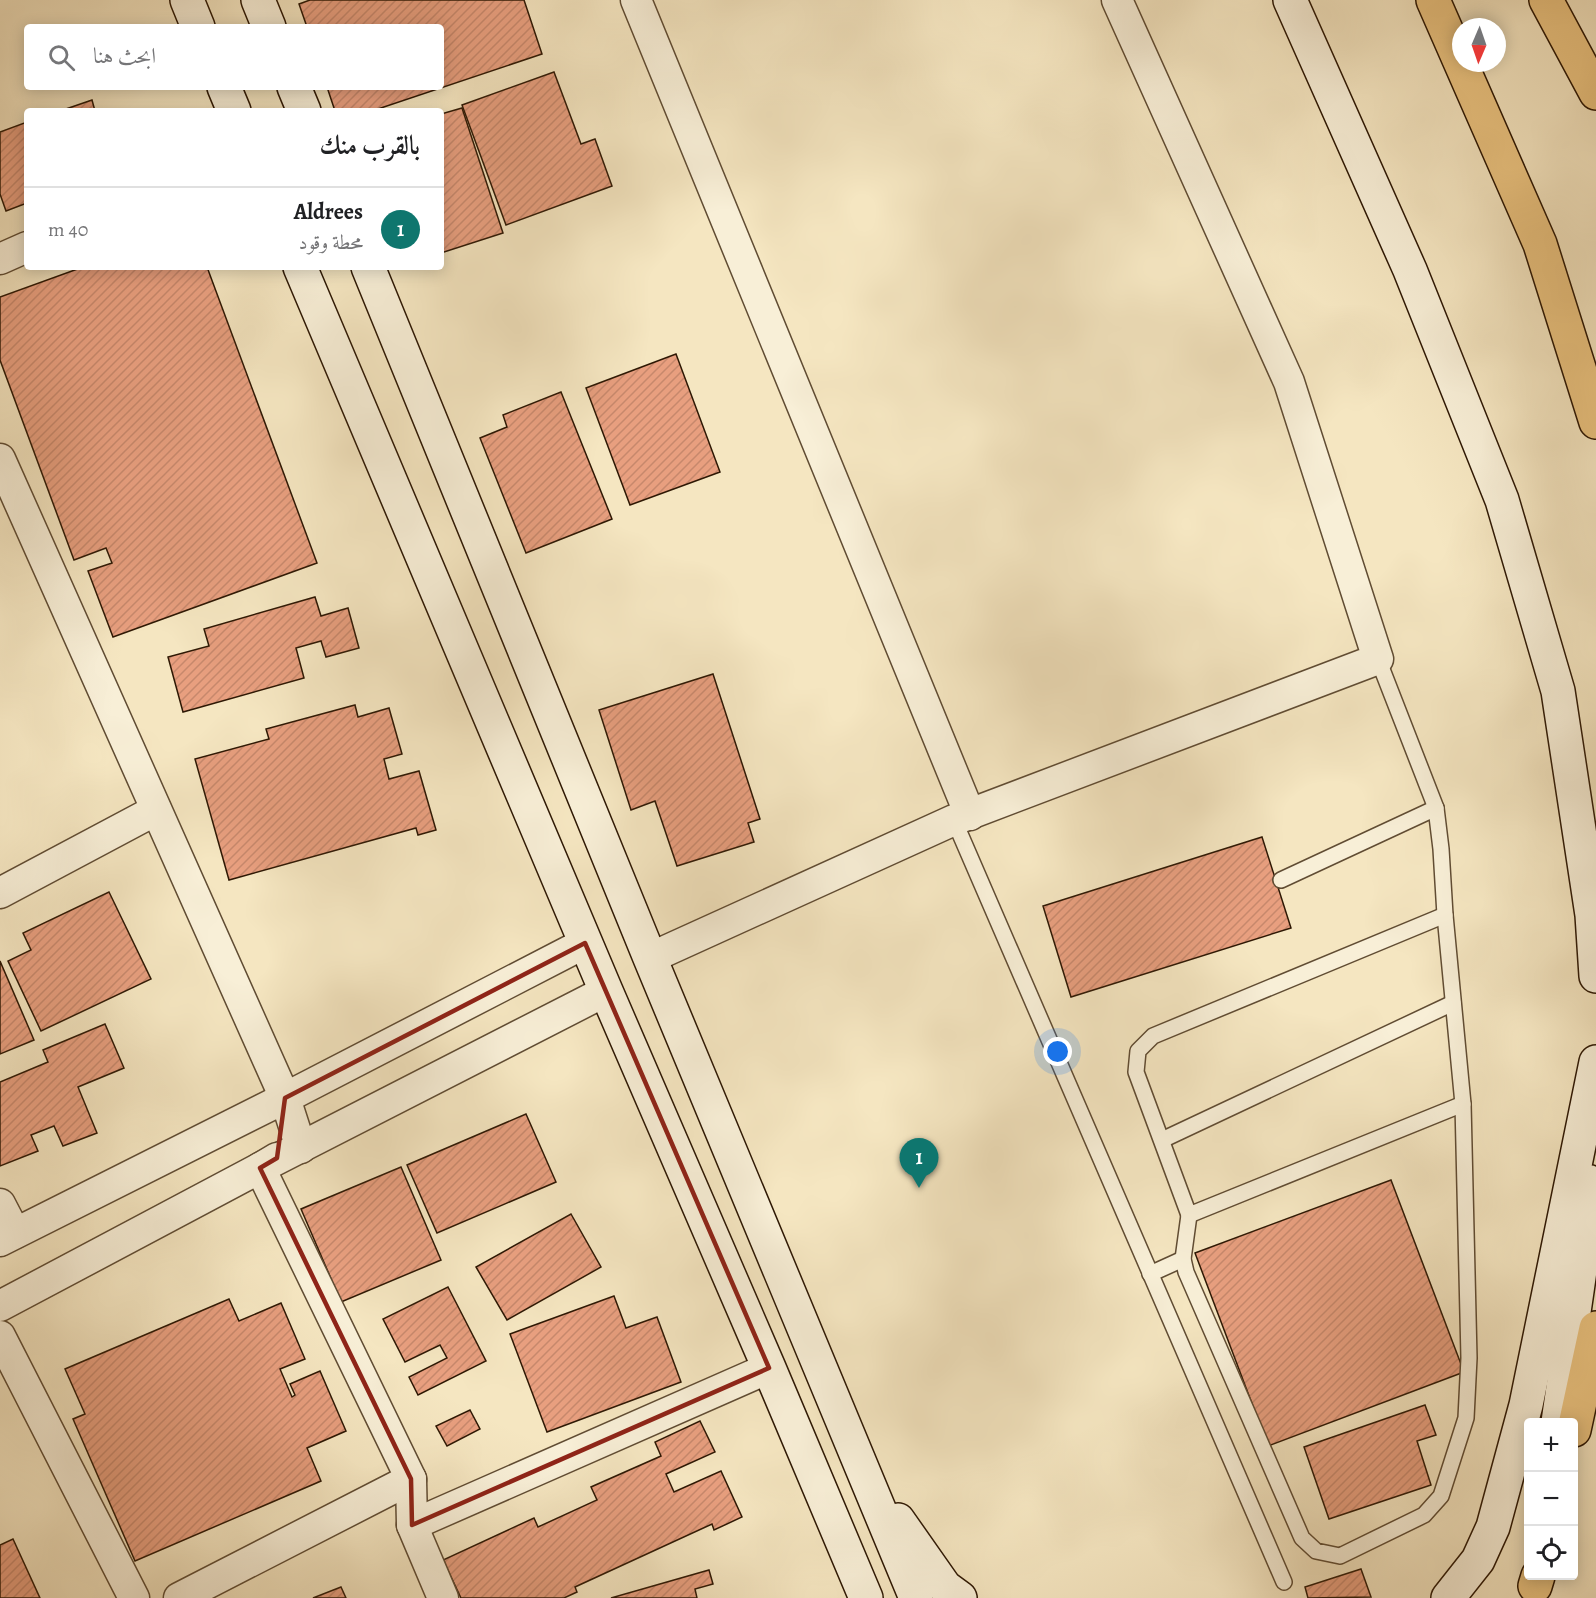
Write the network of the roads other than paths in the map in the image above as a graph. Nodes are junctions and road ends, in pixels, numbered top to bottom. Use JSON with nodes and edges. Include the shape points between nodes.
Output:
{"nodes":[{"id":1,"x":187,"y":0,"type":"edge"},
{"id":2,"x":258,"y":0,"type":"edge"},
{"id":3,"x":636,"y":0,"type":"edge"},
{"id":4,"x":1117,"y":0,"type":"edge"},
{"id":5,"x":1290,"y":0,"type":"edge"},
{"id":6,"x":1432,"y":0,"type":"edge"},
{"id":7,"x":1546,"y":0,"type":"edge"},
{"id":8,"x":197,"y":24,"type":"edge"},
{"id":9,"x":268,"y":24,"type":"edge"},
{"id":10,"x":225,"y":90,"type":"edge"},
{"id":11,"x":295,"y":90,"type":"edge"},
{"id":12,"x":1596,"y":93,"type":"edge"},
{"id":13,"x":233,"y":108,"type":"edge"},
{"id":14,"x":303,"y":108,"type":"edge"},
{"id":15,"x":24,"y":248,"type":"edge"},
{"id":16,"x":0,"y":259,"type":"edge"},
{"id":17,"x":301,"y":270,"type":"edge"},
{"id":18,"x":369,"y":270,"type":"edge"},
{"id":19,"x":1596,"y":422,"type":"edge"},
{"id":20,"x":0,"y":462,"type":"edge"},
{"id":21,"x":1378,"y":659,"type":"junction"},
{"id":22,"x":1436,"y":808,"type":"junction"},
{"id":23,"x":156,"y":810,"type":"junction"},
{"id":24,"x":962,"y":818,"type":"junction"},
{"id":25,"x":1281,"y":880,"type":"dead end"},
{"id":26,"x":0,"y":893,"type":"edge"},
{"id":27,"x":1445,"y":915,"type":"junction"},
{"id":28,"x":585,"y":943,"type":"junction"},
{"id":29,"x":651,"y":958,"type":"junction"},
{"id":30,"x":1596,"y":976,"type":"edge"},
{"id":31,"x":606,"y":991,"type":"junction"},
{"id":32,"x":1453,"y":1003,"type":"junction"},
{"id":33,"x":1596,"y":1062,"type":"edge"},
{"id":34,"x":285,"y":1098,"type":"junction"},
{"id":35,"x":1596,"y":1099,"type":"edge"},
{"id":36,"x":1463,"y":1104,"type":"junction"},
{"id":37,"x":1162,"y":1140,"type":"junction"},
{"id":38,"x":301,"y":1148,"type":"junction"},
{"id":39,"x":260,"y":1168,"type":"junction"},
{"id":40,"x":0,"y":1204,"type":"edge"},
{"id":41,"x":1190,"y":1215,"type":"junction"},
{"id":42,"x":7,"y":1237,"type":"edge"},
{"id":43,"x":1183,"y":1259,"type":"junction"},
{"id":44,"x":1150,"y":1274,"type":"junction"},
{"id":45,"x":0,"y":1306,"type":"edge"},
{"id":46,"x":1596,"y":1328,"type":"edge"},
{"id":47,"x":0,"y":1335,"type":"edge"},
{"id":48,"x":769,"y":1368,"type":"junction"},
{"id":49,"x":1559,"y":1418,"type":"edge"},
{"id":50,"x":1577,"y":1418,"type":"edge"},
{"id":51,"x":862,"y":1468,"type":"junction"},
{"id":52,"x":411,"y":1479,"type":"junction"},
{"id":53,"x":411,"y":1525,"type":"junction"},
{"id":54,"x":1284,"y":1582,"type":"dead end"},
{"id":55,"x":134,"y":1598,"type":"edge"},
{"id":56,"x":179,"y":1598,"type":"edge"},
{"id":57,"x":443,"y":1598,"type":"edge"},
{"id":58,"x":866,"y":1598,"type":"edge"},
{"id":59,"x":916,"y":1598,"type":"edge"},
{"id":60,"x":960,"y":1598,"type":"edge"},
{"id":61,"x":1448,"y":1598,"type":"edge"}],
"edges":[{"from":1,"to":8,"type":"street"},
{"from":2,"to":9,"type":"street"},
{"from":3,"to":24,"type":"street"},
{"from":4,"to":21,"type":"street","via":[[1289,382]]},
{"from":5,"to":30,"type":"street","via":[[1410,270],[1502,500],[1558,691],[1592,915]]},
{"from":6,"to":19,"type":"highway","via":[[1540,244]]},
{"from":7,"to":12,"type":"highway"},
{"from":10,"to":13,"type":"street"},
{"from":11,"to":14,"type":"street"},
{"from":15,"to":16,"type":"street"},
{"from":17,"to":28,"type":"street"},
{"from":18,"to":29,"type":"street"},
{"from":20,"to":23,"type":"street"},
{"from":21,"to":22,"type":"lane"},
{"from":21,"to":24,"type":"street"},
{"from":22,"to":25,"type":"lane"},
{"from":22,"to":27,"type":"lane"},
{"from":23,"to":26,"type":"street"},
{"from":23,"to":34,"type":"street"},
{"from":24,"to":29,"type":"street"},
{"from":24,"to":44,"type":"lane"},
{"from":27,"to":32,"type":"lane"},
{"from":27,"to":37,"type":"lane","via":[[1153,1036],[1138,1051],[1136,1072]]},
{"from":28,"to":31,"type":"street"},
{"from":28,"to":34,"type":"street"},
{"from":29,"to":51,"type":"street"},
{"from":31,"to":38,"type":"street"},
{"from":31,"to":48,"type":"street"},
{"from":32,"to":36,"type":"lane"},
{"from":32,"to":37,"type":"lane"},
{"from":33,"to":61,"type":"street","via":[[1526,1405],[1493,1527],[1478,1560]]},
{"from":34,"to":38,"type":"street"},
{"from":34,"to":39,"type":"street","via":[[277,1158]]},
{"from":34,"to":42,"type":"street"},
{"from":35,"to":49,"type":"street","via":[[1587,1222]]},
{"from":36,"to":41,"type":"lane"},
{"from":36,"to":43,"type":"lane","via":[[1469,1358],[1466,1418],[1441,1496],[1424,1515],[1340,1556],[1316,1551],[1302,1538]]},
{"from":37,"to":41,"type":"lane"},
{"from":38,"to":39,"type":"street"},
{"from":39,"to":45,"type":"street"},
{"from":39,"to":52,"type":"street"},
{"from":40,"to":42,"type":"street"},
{"from":41,"to":43,"type":"lane"},
{"from":43,"to":44,"type":"lane"},
{"from":44,"to":54,"type":"lane"},
{"from":46,"to":50,"type":"highway"},
{"from":47,"to":55,"type":"street"},
{"from":48,"to":53,"type":"street"},
{"from":48,"to":58,"type":"street"},
{"from":51,"to":59,"type":"street"},
{"from":51,"to":60,"type":"street","via":[[945,1587]]},
{"from":52,"to":53,"type":"street"},
{"from":52,"to":56,"type":"street"},
{"from":53,"to":57,"type":"street"}]}
